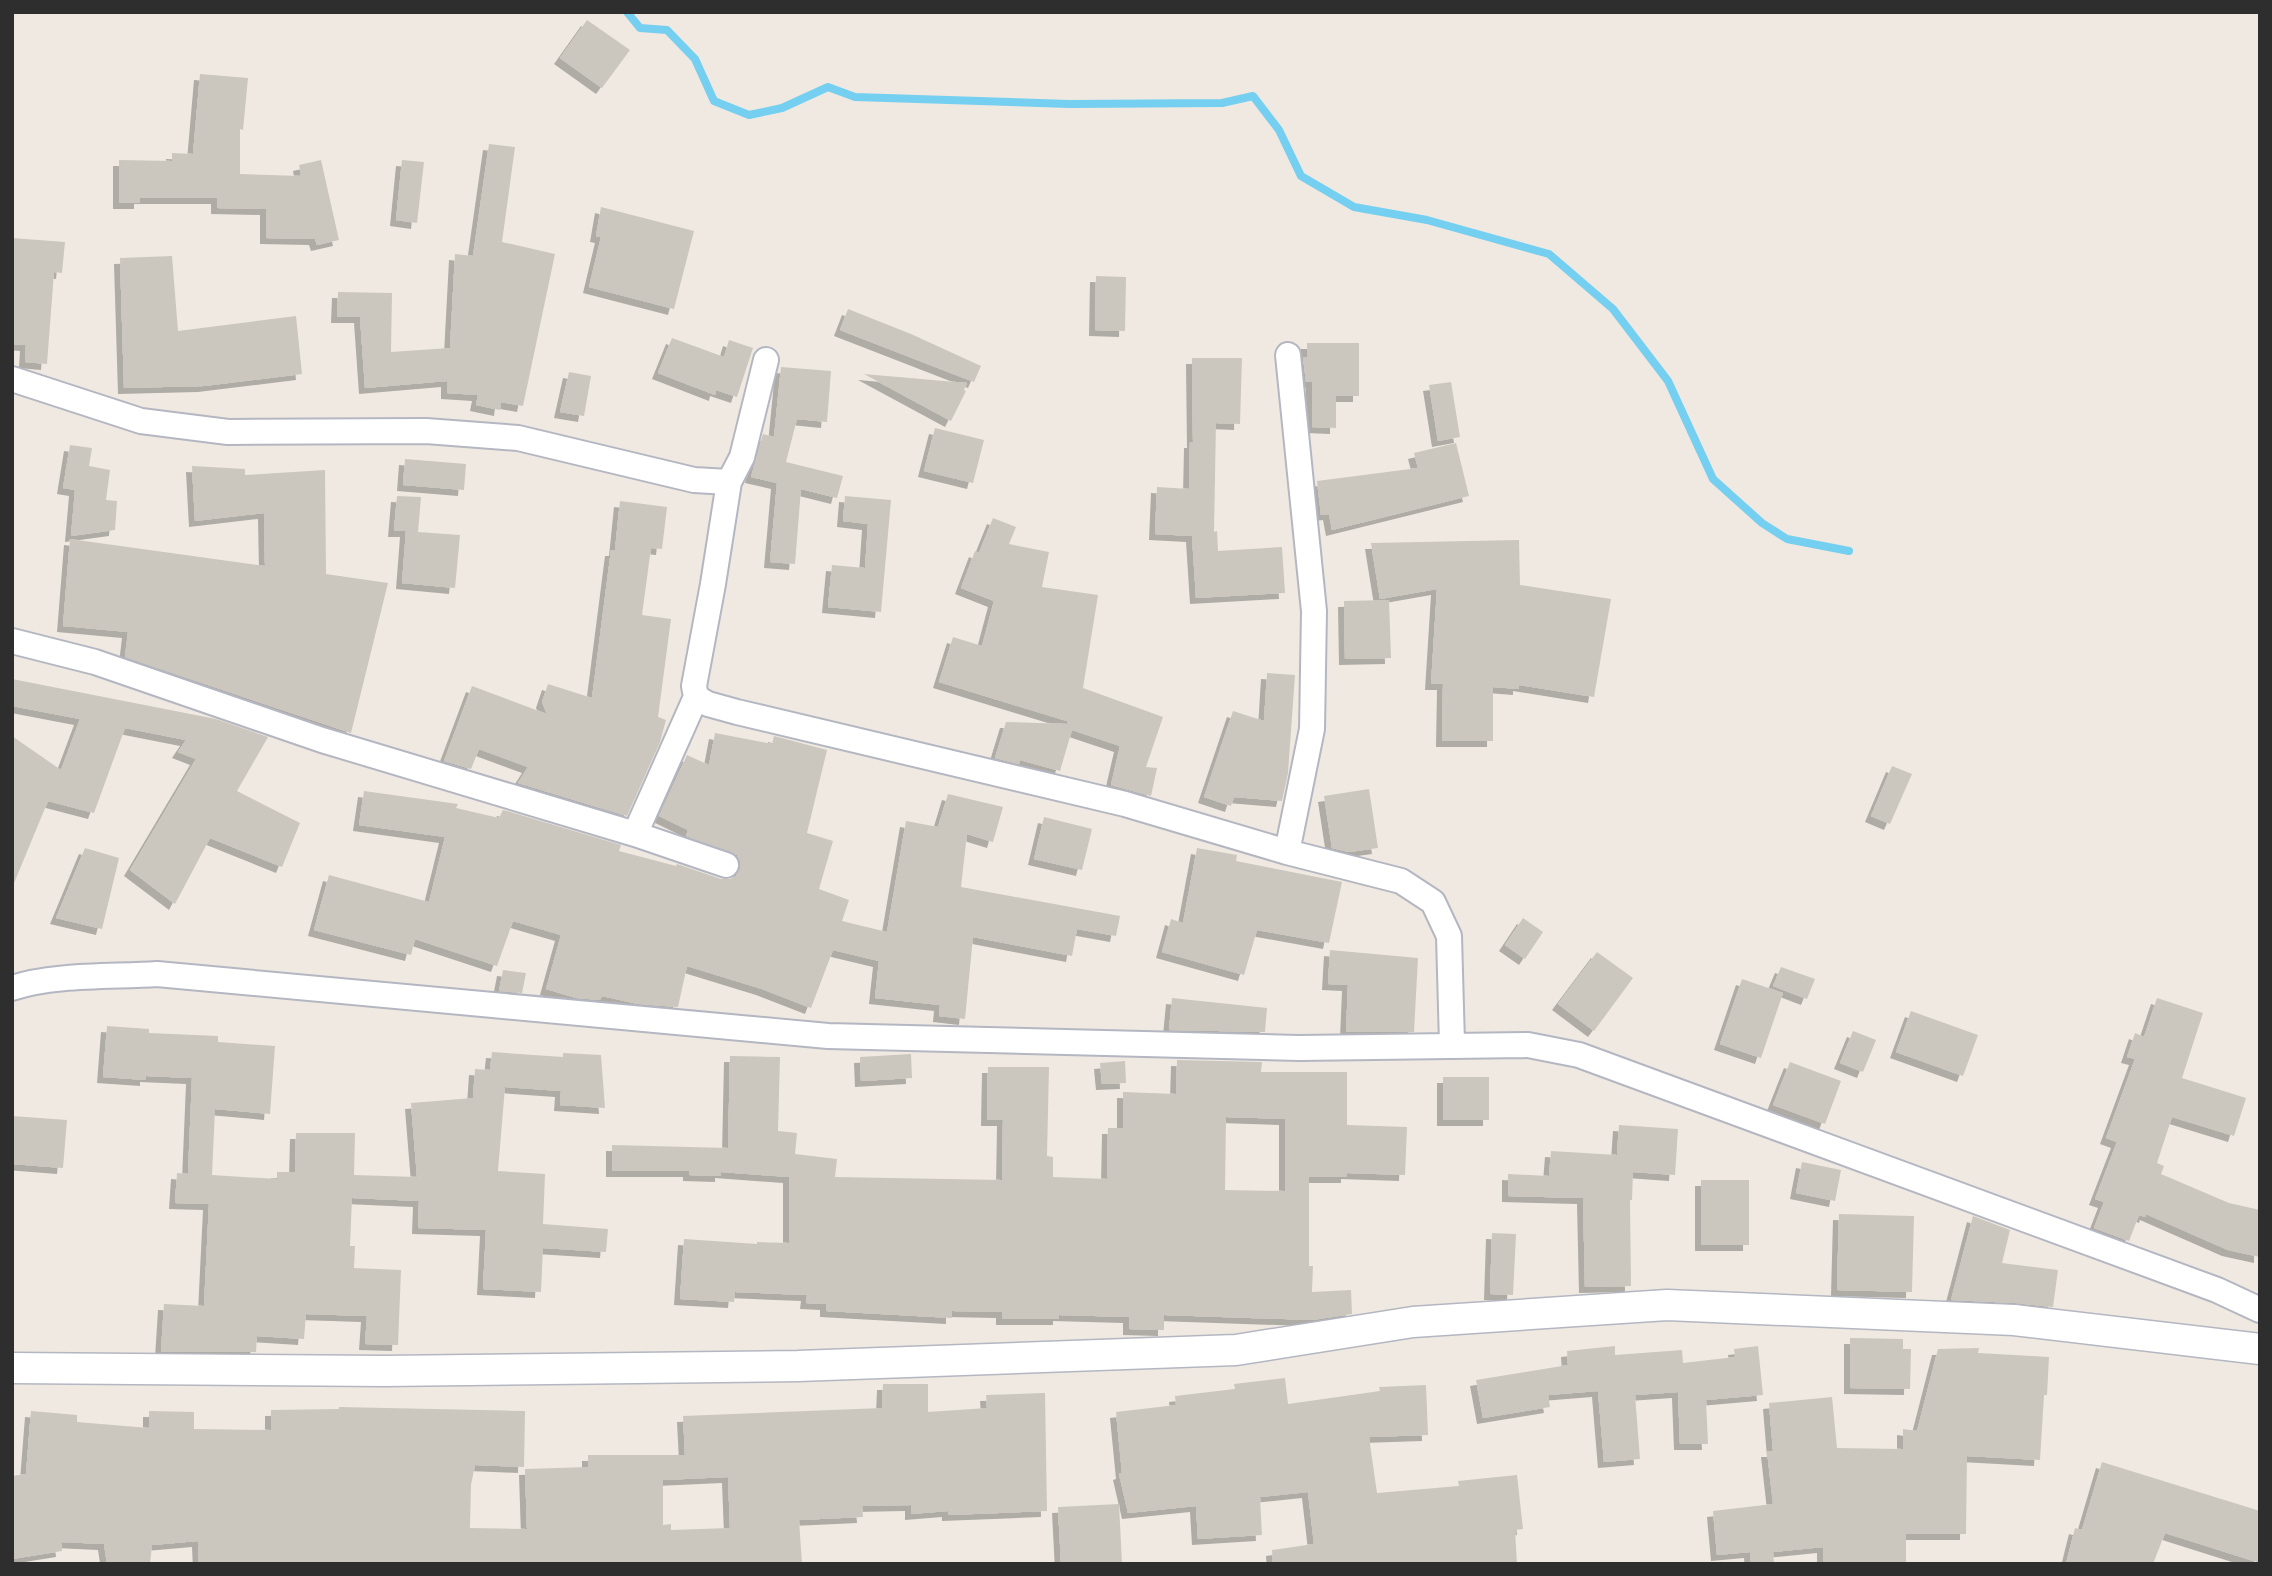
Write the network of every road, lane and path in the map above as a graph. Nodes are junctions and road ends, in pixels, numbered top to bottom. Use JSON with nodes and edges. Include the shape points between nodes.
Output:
{"nodes":[{"id":1,"x":1288,"y":355,"type":"dead end"},
{"id":2,"x":766,"y":360,"type":"dead end"},
{"id":3,"x":12,"y":379,"type":"edge"},
{"id":4,"x":729,"y":482,"type":"junction"},
{"id":5,"x":12,"y":641,"type":"edge"},
{"id":6,"x":696,"y":697,"type":"junction"},
{"id":7,"x":635,"y":834,"type":"junction"},
{"id":8,"x":1287,"y":852,"type":"junction"},
{"id":9,"x":726,"y":865,"type":"dead end"},
{"id":10,"x":12,"y":988,"type":"edge"},
{"id":11,"x":1452,"y":1044,"type":"junction"},
{"id":12,"x":2260,"y":1310,"type":"edge"},
{"id":13,"x":2260,"y":1349,"type":"edge"},
{"id":14,"x":12,"y":1368,"type":"edge"}],
"edges":[{"from":1,"to":8,"type":"street","via":[[1314,611],[1312,729]]},
{"from":2,"to":4,"type":"street","via":[[742,457]]},
{"from":3,"to":4,"type":"street","via":[[141,421],[228,432],[426,431],[518,438],[694,480]]},
{"from":4,"to":6,"type":"street","via":[[694,686]]},
{"from":5,"to":7,"type":"street","via":[[95,662],[321,740]]},
{"from":6,"to":7,"type":"street"},
{"from":6,"to":8,"type":"street","via":[[737,712],[1125,804]]},
{"from":7,"to":9,"type":"street"},
{"from":8,"to":11,"type":"street","via":[[1401,881],[1433,902],[1449,936]]},
{"from":10,"to":11,"type":"street","via":[[157,974],[828,1036],[1299,1048]]},
{"from":11,"to":12,"type":"street","via":[[1528,1045],[1579,1055],[2217,1290]]},
{"from":13,"to":14,"type":"street","via":[[2014,1320],[1667,1306],[1413,1322],[1236,1350],[798,1366],[384,1371]]}]}
